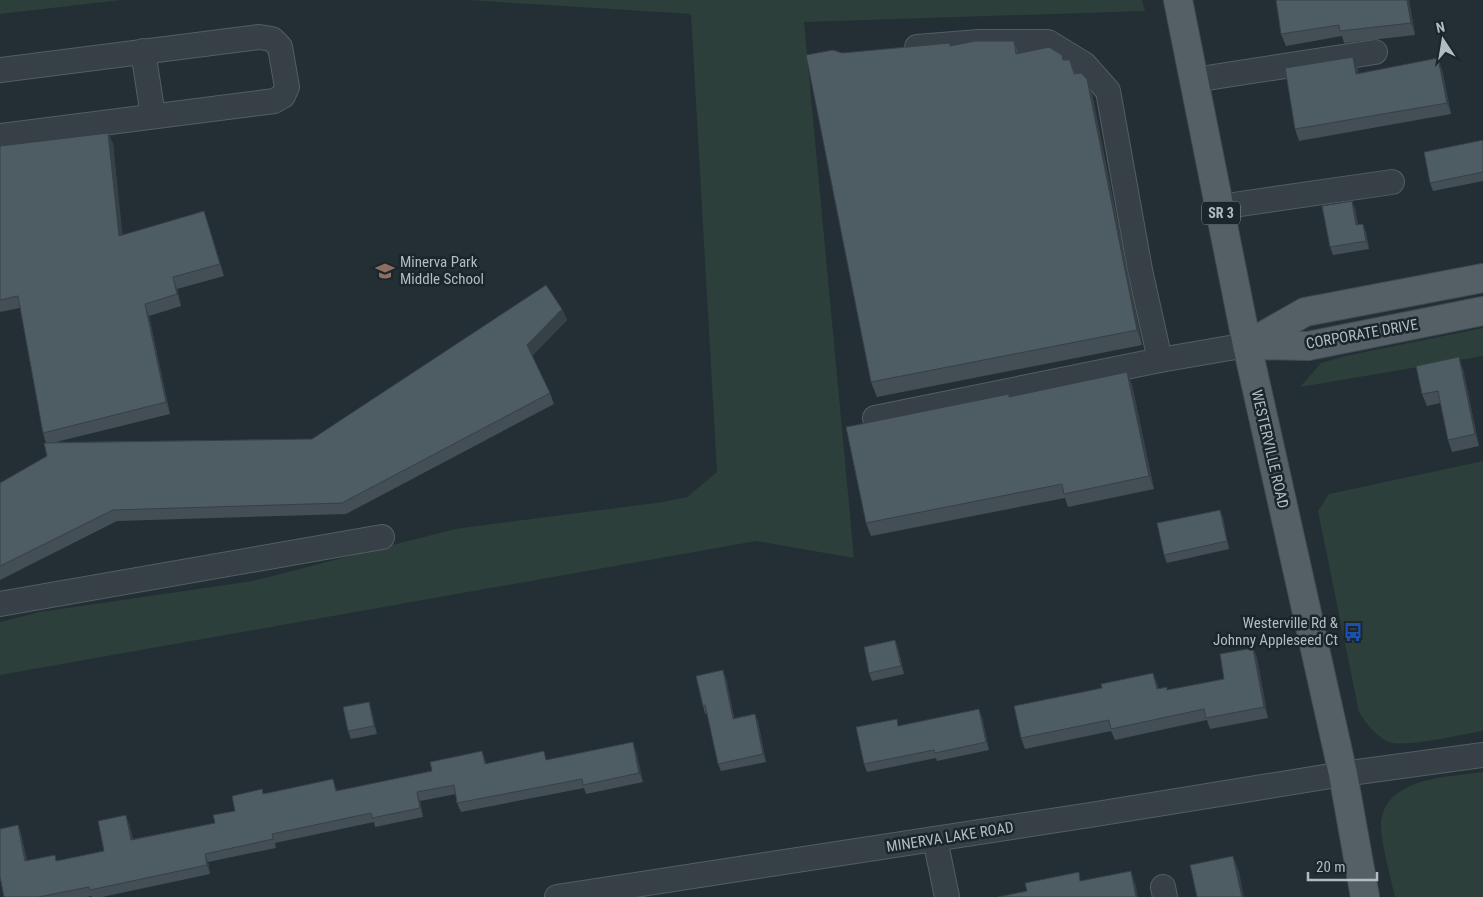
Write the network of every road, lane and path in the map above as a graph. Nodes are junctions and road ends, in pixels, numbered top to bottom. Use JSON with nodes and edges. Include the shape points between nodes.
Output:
{"nodes":[{"id":1,"x":1178,"y":0,"type":"edge"},
{"id":2,"x":894,"y":50,"type":"edge"},
{"id":3,"x":143,"y":51,"type":"junction"},
{"id":4,"x":1374,"y":52,"type":"dead end"},
{"id":5,"x":0,"y":70,"type":"edge"},
{"id":6,"x":1194,"y":80,"type":"junction"},
{"id":7,"x":153,"y":116,"type":"junction"},
{"id":8,"x":0,"y":136,"type":"edge"},
{"id":9,"x":1392,"y":182,"type":"dead end"},
{"id":10,"x":1220,"y":208,"type":"junction"},
{"id":11,"x":1483,"y":278,"type":"edge"},
{"id":12,"x":1483,"y":311,"type":"edge"},
{"id":13,"x":1247,"y":345,"type":"junction"},
{"id":14,"x":1160,"y":360,"type":"junction"},
{"id":15,"x":875,"y":418,"type":"dead end"},
{"id":16,"x":382,"y":537,"type":"dead end"},
{"id":17,"x":0,"y":604,"type":"edge"},
{"id":18,"x":1483,"y":755,"type":"edge"},
{"id":19,"x":1343,"y":774,"type":"junction"},
{"id":20,"x":935,"y":839,"type":"junction"},
{"id":21,"x":557,"y":897,"type":"edge"},
{"id":22,"x":947,"y":897,"type":"edge"},
{"id":23,"x":1365,"y":897,"type":"edge"}],
"edges":[{"from":1,"to":6,"type":"main road","name":"WESTERVILLE ROAD","number":"SR 3"},
{"from":2,"to":14,"type":"street","via":[[979,42],[1048,42],[1084,64],[1108,91],[1140,270]]},
{"from":3,"to":5,"type":"street"},
{"from":3,"to":7,"type":"street"},
{"from":3,"to":7,"type":"street","via":[[259,37],[272,39],[280,47],[287,87],[283,96],[274,101]]},
{"from":4,"to":6,"type":"street"},
{"from":6,"to":10,"type":"main road","name":"WESTERVILLE ROAD","number":"SR 3"},
{"from":7,"to":8,"type":"street"},
{"from":9,"to":10,"type":"street"},
{"from":10,"to":13,"type":"main road","name":"WESTERVILLE ROAD","number":"SR 3"},
{"from":11,"to":13,"type":"main road","name":"CORPORATE DRIVE","via":[[1305,312]]},
{"from":12,"to":13,"type":"main road","name":"CORPORATE DRIVE","via":[[1308,346]]},
{"from":13,"to":14,"type":"street"},
{"from":13,"to":19,"type":"main road","name":"WESTERVILLE ROAD","number":"SR 3"},
{"from":14,"to":15,"type":"street"},
{"from":16,"to":17,"type":"street"},
{"from":18,"to":19,"type":"street","name":"MINERVA LAKE ROAD"},
{"from":19,"to":20,"type":"street","name":"MINERVA LAKE ROAD"},
{"from":19,"to":23,"type":"main road","name":"WESTERVILLE ROAD","number":"SR 3"},
{"from":20,"to":21,"type":"street","name":"MINERVA LAKE ROAD"},
{"from":20,"to":22,"type":"street"}]}
